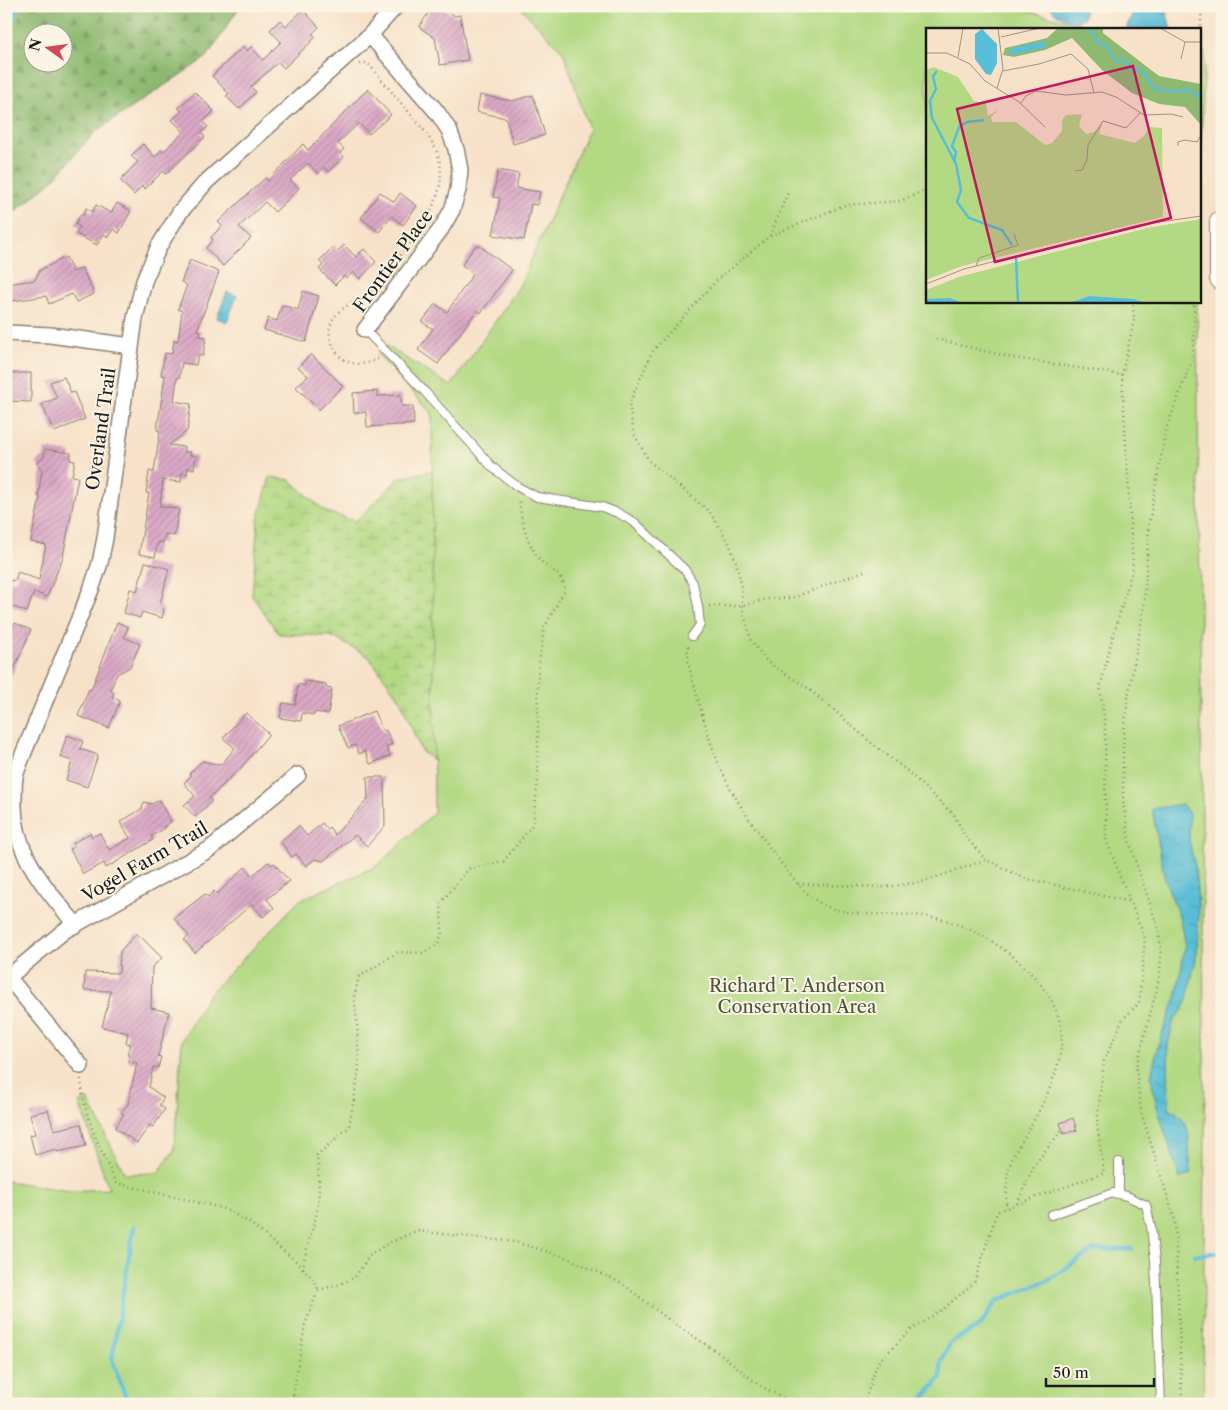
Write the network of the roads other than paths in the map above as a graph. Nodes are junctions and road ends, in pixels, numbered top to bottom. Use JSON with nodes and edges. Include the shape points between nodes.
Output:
{"nodes":[{"id":1,"x":396,"y":6,"type":"edge"},
{"id":2,"x":370,"y":35,"type":"junction"},
{"id":3,"x":1222,"y":222,"type":"edge"},
{"id":4,"x":1222,"y":278,"type":"edge"},
{"id":5,"x":365,"y":330,"type":"joint"},
{"id":6,"x":6,"y":333,"type":"edge"},
{"id":7,"x":131,"y":346,"type":"junction"},
{"id":8,"x":692,"y":636,"type":"road end"},
{"id":9,"x":298,"y":775,"type":"dead end"},
{"id":10,"x":76,"y":925,"type":"junction"},
{"id":11,"x":7,"y":978,"type":"edge"},
{"id":12,"x":80,"y":1066,"type":"road end"},
{"id":13,"x":1118,"y":1162,"type":"dead end"},
{"id":14,"x":1120,"y":1194,"type":"junction"},
{"id":15,"x":1051,"y":1215,"type":"dead end"},
{"id":16,"x":1161,"y":1404,"type":"edge"}],
"edges":[{"from":1,"to":2,"type":"street","name":"Overland Trail"},
{"from":2,"to":5,"type":"street","name":"Frontier Place","via":[[437,112],[449,130],[460,170],[452,210],[441,229]]},
{"from":2,"to":7,"type":"street","name":"Overland Trail","via":[[246,144],[180,212],[159,246],[144,281]]},
{"from":3,"to":4,"type":"main road"},
{"from":5,"to":8,"type":"lane","via":[[492,467],[518,487],[537,497],[602,507],[634,522],[685,570],[693,583],[700,625]]},
{"from":6,"to":7,"type":"street","via":[[50,334]]},
{"from":7,"to":10,"type":"street","name":"Overland Trail","via":[[100,563],[15,779],[13,808],[18,836],[28,862]]},
{"from":9,"to":10,"type":"street","name":"Vogel Farm Trail","via":[[210,849]]},
{"from":10,"to":11,"type":"street","name":"Vogel Farm Trail","via":[[64,931]]},
{"from":11,"to":12,"type":"street","name":"Vogel Farm Trail"},
{"from":13,"to":14,"type":"lane"},
{"from":14,"to":15,"type":"lane","via":[[1113,1193]]},
{"from":14,"to":16,"type":"lane","via":[[1146,1205],[1151,1227]]}]}
